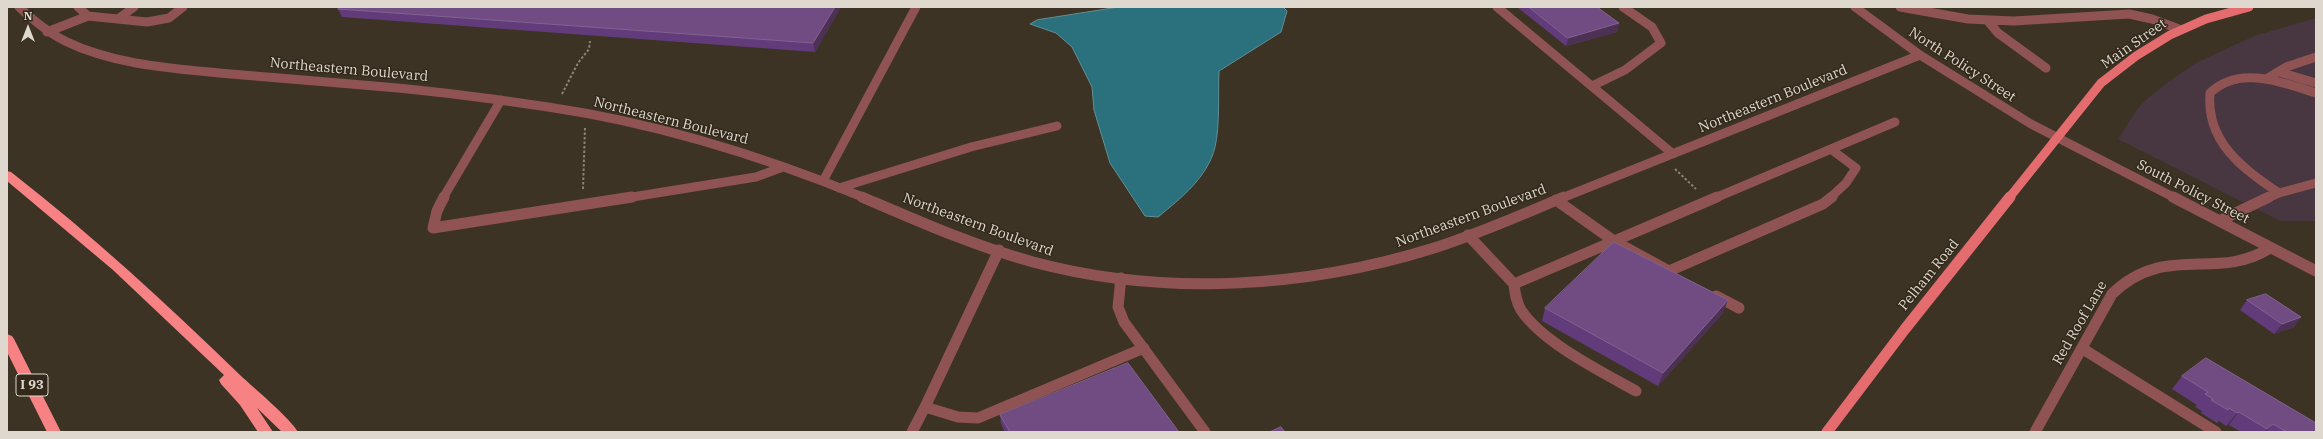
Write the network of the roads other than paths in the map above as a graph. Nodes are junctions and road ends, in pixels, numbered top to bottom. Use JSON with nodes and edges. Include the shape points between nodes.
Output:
{"nodes":[{"id":1,"x":19,"y":7,"type":"edge"},
{"id":2,"x":78,"y":7,"type":"edge"},
{"id":3,"x":134,"y":7,"type":"edge"},
{"id":4,"x":183,"y":7,"type":"edge"},
{"id":5,"x":916,"y":7,"type":"edge"},
{"id":6,"x":1497,"y":7,"type":"edge"},
{"id":7,"x":1623,"y":7,"type":"edge"},
{"id":8,"x":1855,"y":7,"type":"edge"},
{"id":9,"x":1900,"y":7,"type":"edge"},
{"id":10,"x":2249,"y":7,"type":"edge"},
{"id":11,"x":88,"y":16,"type":"junction"},
{"id":12,"x":118,"y":19,"type":"junction"},
{"id":13,"x":1987,"y":20,"type":"junction"},
{"id":14,"x":2179,"y":29,"type":"junction"},
{"id":15,"x":47,"y":32,"type":"junction"},
{"id":16,"x":1920,"y":55,"type":"junction"},
{"id":17,"x":2316,"y":57,"type":"edge"},
{"id":18,"x":2046,"y":68,"type":"dead end"},
{"id":19,"x":2279,"y":72,"type":"junction"},
{"id":20,"x":2266,"y":78,"type":"junction"},
{"id":21,"x":2316,"y":82,"type":"edge"},
{"id":22,"x":1592,"y":86,"type":"junction"},
{"id":23,"x":2316,"y":93,"type":"edge"},
{"id":24,"x":501,"y":100,"type":"junction"},
{"id":25,"x":1895,"y":122,"type":"dead end"},
{"id":26,"x":1057,"y":126,"type":"dead end"},
{"id":27,"x":2058,"y":138,"type":"junction"},
{"id":28,"x":1832,"y":150,"type":"junction"},
{"id":29,"x":1673,"y":154,"type":"junction"},
{"id":30,"x":783,"y":167,"type":"junction"},
{"id":31,"x":7,"y":175,"type":"edge"},
{"id":32,"x":823,"y":182,"type":"junction"},
{"id":33,"x":2316,"y":183,"type":"edge"},
{"id":34,"x":839,"y":188,"type":"junction"},
{"id":35,"x":2279,"y":193,"type":"junction"},
{"id":36,"x":1556,"y":200,"type":"junction"},
{"id":37,"x":2219,"y":221,"type":"junction"},
{"id":38,"x":1468,"y":235,"type":"junction"},
{"id":39,"x":1614,"y":241,"type":"junction"},
{"id":40,"x":2270,"y":248,"type":"junction"},
{"id":41,"x":999,"y":250,"type":"junction"},
{"id":42,"x":1669,"y":271,"type":"junction"},
{"id":43,"x":2316,"y":271,"type":"edge"},
{"id":44,"x":1121,"y":278,"type":"junction"},
{"id":45,"x":1682,"y":278,"type":"edge"},
{"id":46,"x":1514,"y":284,"type":"junction"},
{"id":47,"x":1707,"y":291,"type":"edge"},
{"id":48,"x":1740,"y":308,"type":"dead end"},
{"id":49,"x":165,"y":312,"type":"junction"},
{"id":50,"x":7,"y":339,"type":"edge"},
{"id":51,"x":1144,"y":348,"type":"junction"},
{"id":52,"x":2083,"y":349,"type":"junction"},
{"id":53,"x":1636,"y":391,"type":"dead end"},
{"id":54,"x":925,"y":407,"type":"junction"},
{"id":55,"x":54,"y":432,"type":"edge"},
{"id":56,"x":266,"y":432,"type":"edge"},
{"id":57,"x":290,"y":432,"type":"edge"},
{"id":58,"x":912,"y":432,"type":"edge"},
{"id":59,"x":1205,"y":432,"type":"edge"},
{"id":60,"x":1827,"y":432,"type":"edge"},
{"id":61,"x":2035,"y":432,"type":"edge"},
{"id":62,"x":2216,"y":432,"type":"edge"}],
"edges":[{"from":1,"to":15,"type":"street","name":"Northeastern Boulevard"},
{"from":2,"to":11,"type":"street"},
{"from":3,"to":12,"type":"street"},
{"from":4,"to":12,"type":"street","via":[[169,18],[148,22]]},
{"from":5,"to":32,"type":"street"},
{"from":6,"to":22,"type":"street"},
{"from":7,"to":22,"type":"street","via":[[1654,29],[1660,36],[1661,43],[1625,70]]},
{"from":8,"to":16,"type":"street","name":"North Policy Street"},
{"from":9,"to":13,"type":"street","via":[[1951,17]]},
{"from":10,"to":14,"type":"main road","name":"Main Street","via":[[2226,12]]},
{"from":11,"to":12,"type":"street"},
{"from":11,"to":15,"type":"street"},
{"from":13,"to":14,"type":"street","via":[[2033,21],[2129,14]]},
{"from":13,"to":18,"type":"street","via":[[1998,33]]},
{"from":14,"to":27,"type":"main road","name":"Main Street","via":[[2129,61],[2101,83]]},
{"from":15,"to":24,"type":"street","name":"Northeastern Boulevard","via":[[98,54],[167,67]]},
{"from":16,"to":27,"type":"street","name":"North Policy Street","via":[[2017,116]]},
{"from":16,"to":29,"type":"street","name":"Northeastern Boulevard"},
{"from":17,"to":19,"type":"street","via":[[2286,67]]},
{"from":19,"to":20,"type":"street"},
{"from":19,"to":21,"type":"street"},
{"from":20,"to":23,"type":"street"},
{"from":20,"to":35,"type":"street","via":[[2234,79],[2214,88],[2210,93],[2211,119],[2217,135],[2228,149],[2249,170]]},
{"from":22,"to":29,"type":"street"},
{"from":24,"to":30,"type":"street","name":"Northeastern Boulevard","via":[[642,125],[709,142]]},
{"from":24,"to":30,"type":"street","via":[[445,195],[437,211],[433,228],[694,188],[756,177]]},
{"from":25,"to":28,"type":"street"},
{"from":26,"to":34,"type":"street","via":[[971,147]]},
{"from":27,"to":37,"type":"street","name":"South Policy Street"},
{"from":27,"to":60,"type":"main road","name":"Pelham Road","via":[[1905,329]]},
{"from":28,"to":39,"type":"street"},
{"from":28,"to":42,"type":"street","via":[[1856,168],[1829,199],[1798,216]]},
{"from":29,"to":36,"type":"street","name":"Northeastern Boulevard"},
{"from":30,"to":32,"type":"street","name":"Northeastern Boulevard"},
{"from":31,"to":49,"type":"highway","via":[[52,209]]},
{"from":32,"to":34,"type":"street","name":"Northeastern Boulevard"},
{"from":33,"to":35,"type":"street"},
{"from":34,"to":41,"type":"street","name":"Northeastern Boulevard"},
{"from":35,"to":37,"type":"street"},
{"from":36,"to":38,"type":"street","name":"Northeastern Boulevard"},
{"from":36,"to":39,"type":"street"},
{"from":37,"to":40,"type":"street","name":"South Policy Street"},
{"from":38,"to":44,"type":"street","name":"Northeastern Boulevard","via":[[1411,255],[1314,275],[1252,282],[1208,283]]},
{"from":38,"to":46,"type":"street"},
{"from":39,"to":42,"type":"street"},
{"from":39,"to":46,"type":"street"},
{"from":40,"to":43,"type":"street","name":"South Policy Street"},
{"from":40,"to":52,"type":"street","name":"Red Roof Lane","via":[[2243,261],[2155,266],[2135,273],[2123,281],[2112,294]]},
{"from":41,"to":44,"type":"street","name":"Northeastern Boulevard","via":[[1058,268]]},
{"from":41,"to":54,"type":"street"},
{"from":42,"to":45,"type":"street"},
{"from":44,"to":51,"type":"street","via":[[1118,299],[1120,315]]},
{"from":46,"to":53,"type":"street","via":[[1515,297],[1521,308],[1543,333],[1587,363]]},
{"from":47,"to":48,"type":"street"},
{"from":49,"to":56,"type":"highway","via":[[245,401]]},
{"from":49,"to":57,"type":"highway"},
{"from":50,"to":55,"type":"highway","number":"I 93"},
{"from":51,"to":54,"type":"street","via":[[978,418],[964,419]]},
{"from":51,"to":59,"type":"street"},
{"from":52,"to":61,"type":"street","name":"Red Roof Lane"},
{"from":52,"to":62,"type":"street"},
{"from":54,"to":58,"type":"street"}]}
